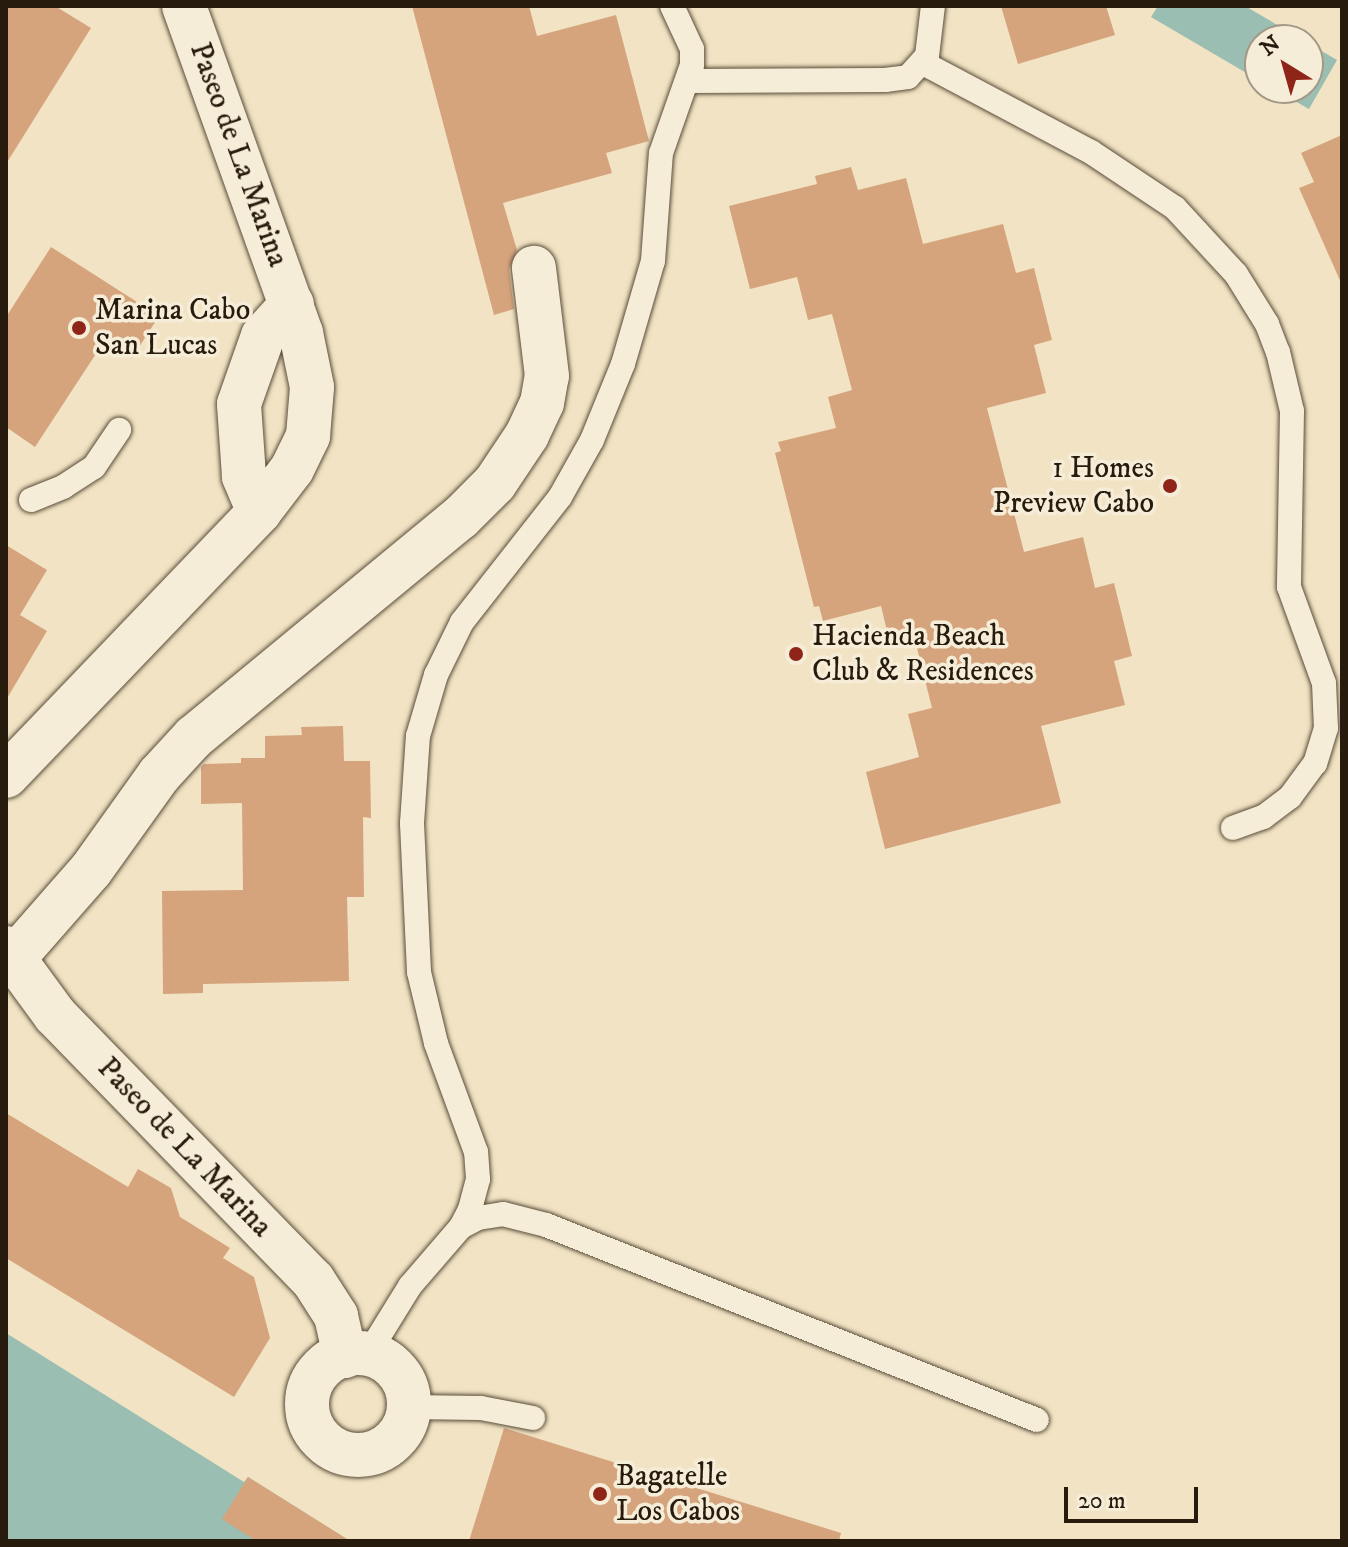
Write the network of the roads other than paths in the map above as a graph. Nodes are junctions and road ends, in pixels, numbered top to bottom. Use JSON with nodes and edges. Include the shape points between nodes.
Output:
{"nodes":[{"id":1,"x":184,"y":6,"type":"edge"},
{"id":2,"x":933,"y":6,"type":"edge"},
{"id":3,"x":678,"y":8,"type":"edge"},
{"id":4,"x":923,"y":63,"type":"junction"},
{"id":5,"x":689,"y":81,"type":"junction"},
{"id":6,"x":534,"y":268,"type":"dead end"},
{"id":7,"x":292,"y":304,"type":"junction"},
{"id":8,"x":119,"y":430,"type":"dead end"},
{"id":9,"x":31,"y":500,"type":"dead end"},
{"id":10,"x":259,"y":512,"type":"junction"},
{"id":11,"x":6,"y":776,"type":"edge"},
{"id":12,"x":1233,"y":828,"type":"dead end"},
{"id":13,"x":9,"y":953,"type":"edge"},
{"id":14,"x":461,"y":1227,"type":"junction"},
{"id":15,"x":356,"y":1355,"type":"junction"},
{"id":16,"x":409,"y":1407,"type":"junction"},
{"id":17,"x":533,"y":1418,"type":"dead end"},
{"id":18,"x":1037,"y":1420,"type":"dead end"}],
"edges":[{"from":1,"to":7,"type":"street","name":"Paseo de La Marina"},
{"from":2,"to":4,"type":"lane"},
{"from":3,"to":5,"type":"lane","via":[[692,49]]},
{"from":4,"to":5,"type":"lane","via":[[908,77],[885,80]]},
{"from":4,"to":12,"type":"lane","via":[[1091,152],[1175,208],[1236,274],[1267,324],[1292,411],[1289,587],[1324,683],[1326,728],[1315,763],[1290,797],[1263,817]]},
{"from":5,"to":14,"type":"lane","via":[[661,153],[653,261],[644,298],[592,440],[560,497],[462,622],[436,675],[418,736],[412,823],[419,972],[436,1043],[479,1166],[476,1194]]},
{"from":6,"to":13,"type":"street","via":[[547,376],[527,435],[495,483],[460,518],[194,737],[159,775],[91,870]]},
{"from":7,"to":10,"type":"street","name":"Paseo de La Marina","via":[[309,365],[308,436],[292,469]]},
{"from":7,"to":10,"type":"street","name":"Paseo de La Marina","via":[[263,336],[239,404],[244,476]]},
{"from":8,"to":9,"type":"lane","via":[[94,467]]},
{"from":10,"to":11,"type":"street","name":"Paseo de La Marina"},
{"from":13,"to":15,"type":"street","name":"Paseo de La Marina","via":[[55,1015],[318,1286]]},
{"from":14,"to":15,"type":"lane"},
{"from":14,"to":18,"type":"lane","via":[[503,1214],[546,1225]]},
{"from":15,"to":16,"type":"street","via":[[382,1359],[398,1373]]},
{"from":15,"to":16,"type":"street","via":[[320,1371],[308,1397],[311,1425],[329,1447],[356,1455],[384,1448],[404,1427]]},
{"from":16,"to":17,"type":"lane","via":[[481,1408]]}]}
